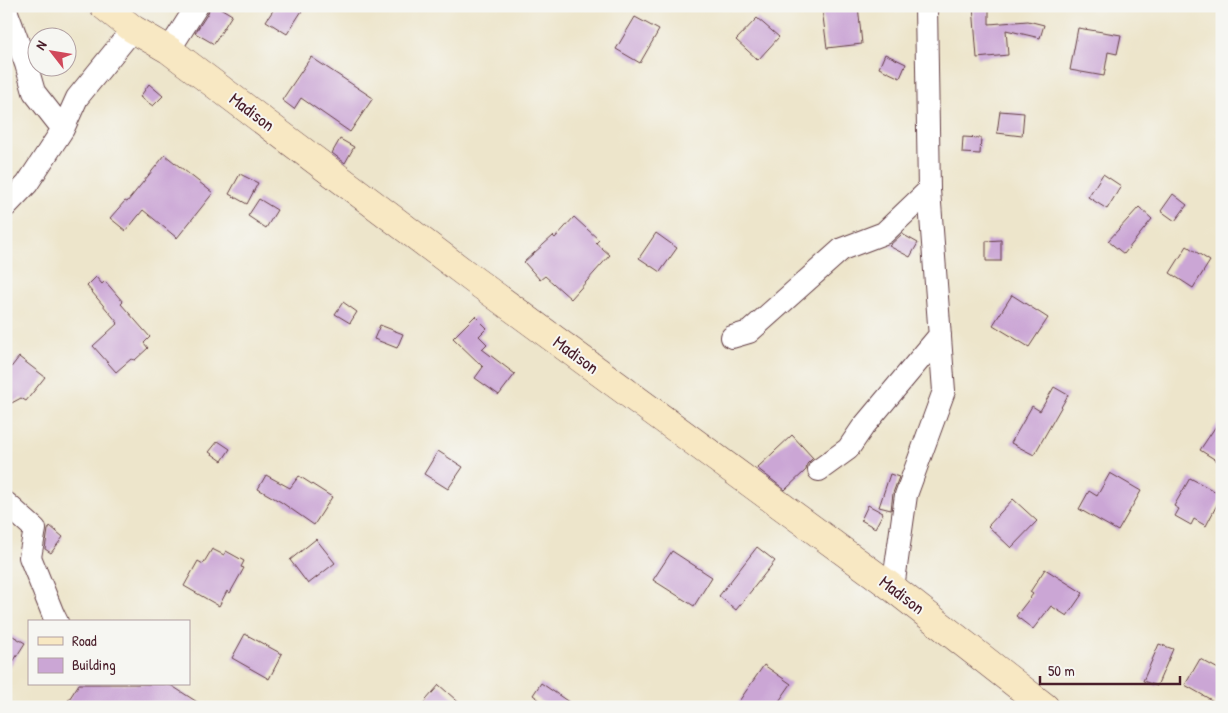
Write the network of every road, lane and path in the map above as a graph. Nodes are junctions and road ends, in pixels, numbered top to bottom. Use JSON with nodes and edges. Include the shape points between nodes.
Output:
{"nodes":[{"id":1,"x":104,"y":6,"type":"edge"},
{"id":2,"x":197,"y":6,"type":"edge"},
{"id":3,"x":926,"y":6,"type":"edge"},
{"id":4,"x":6,"y":10,"type":"edge"},
{"id":5,"x":133,"y":29,"type":"junction"},
{"id":6,"x":169,"y":50,"type":"junction"},
{"id":7,"x":63,"y":128,"type":"junction"},
{"id":8,"x":929,"y":190,"type":"junction"},
{"id":9,"x":6,"y":206,"type":"edge"},
{"id":10,"x":940,"y":335,"type":"junction"},
{"id":11,"x":732,"y":337,"type":"dead end"},
{"id":12,"x":819,"y":470,"type":"dead end"},
{"id":13,"x":6,"y":503,"type":"edge"},
{"id":14,"x":893,"y":588,"type":"junction"},
{"id":15,"x":57,"y":620,"type":"edge"},
{"id":16,"x":1045,"y":707,"type":"edge"}],
"edges":[{"from":1,"to":5,"type":"street","name":"Madison"},
{"from":2,"to":6,"type":"street"},
{"from":3,"to":8,"type":"street"},
{"from":4,"to":7,"type":"street","via":[[34,92]]},
{"from":5,"to":6,"type":"street","name":"Madison"},
{"from":5,"to":7,"type":"street","via":[[77,98]]},
{"from":6,"to":14,"type":"street","name":"Madison","via":[[482,286]]},
{"from":7,"to":9,"type":"street","via":[[27,184]]},
{"from":8,"to":10,"type":"street"},
{"from":8,"to":11,"type":"street","via":[[884,233],[842,250],[749,332]]},
{"from":10,"to":12,"type":"street","via":[[848,449]]},
{"from":10,"to":14,"type":"street","via":[[944,391],[906,495]]},
{"from":13,"to":15,"type":"street","via":[[35,529],[30,557]]},
{"from":14,"to":16,"type":"street","name":"Madison"}]}
